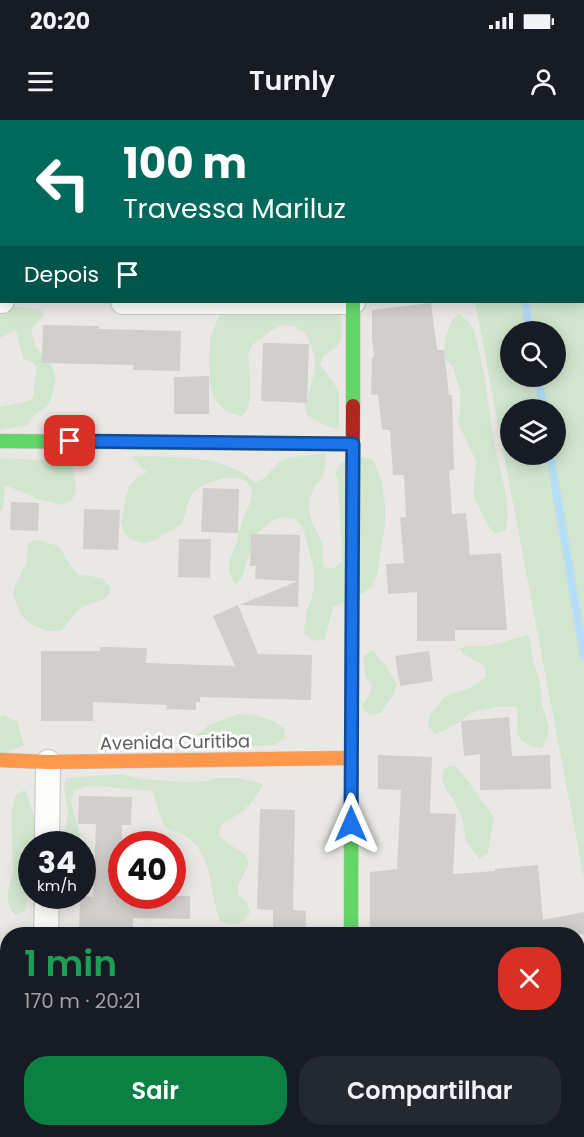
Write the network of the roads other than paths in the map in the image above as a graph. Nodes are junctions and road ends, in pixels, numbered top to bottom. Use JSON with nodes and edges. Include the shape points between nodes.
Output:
{"nodes":[{"id":1,"x":352,"y":303,"type":"edge"},
{"id":2,"x":0,"y":441,"type":"edge"},
{"id":3,"x":353,"y":444,"type":"junction"},
{"id":4,"x":351,"y":758,"type":"junction"},
{"id":5,"x":0,"y":760,"type":"edge"},
{"id":6,"x":48,"y":762,"type":"junction"},
{"id":7,"x":47,"y":831,"type":"edge"},
{"id":8,"x":47,"y":909,"type":"edge"},
{"id":9,"x":46,"y":927,"type":"edge"},
{"id":10,"x":351,"y":927,"type":"edge"}],
"edges":[{"from":1,"to":3,"type":"street"},
{"from":2,"to":3,"type":"street"},
{"from":3,"to":4,"type":"street"},
{"from":4,"to":6,"type":"street","name":"Avenida Curitiba"},
{"from":4,"to":10,"type":"street"},
{"from":5,"to":6,"type":"street","name":"Avenida Curitiba"},
{"from":6,"to":7,"type":"street"},
{"from":8,"to":9,"type":"street"}]}
